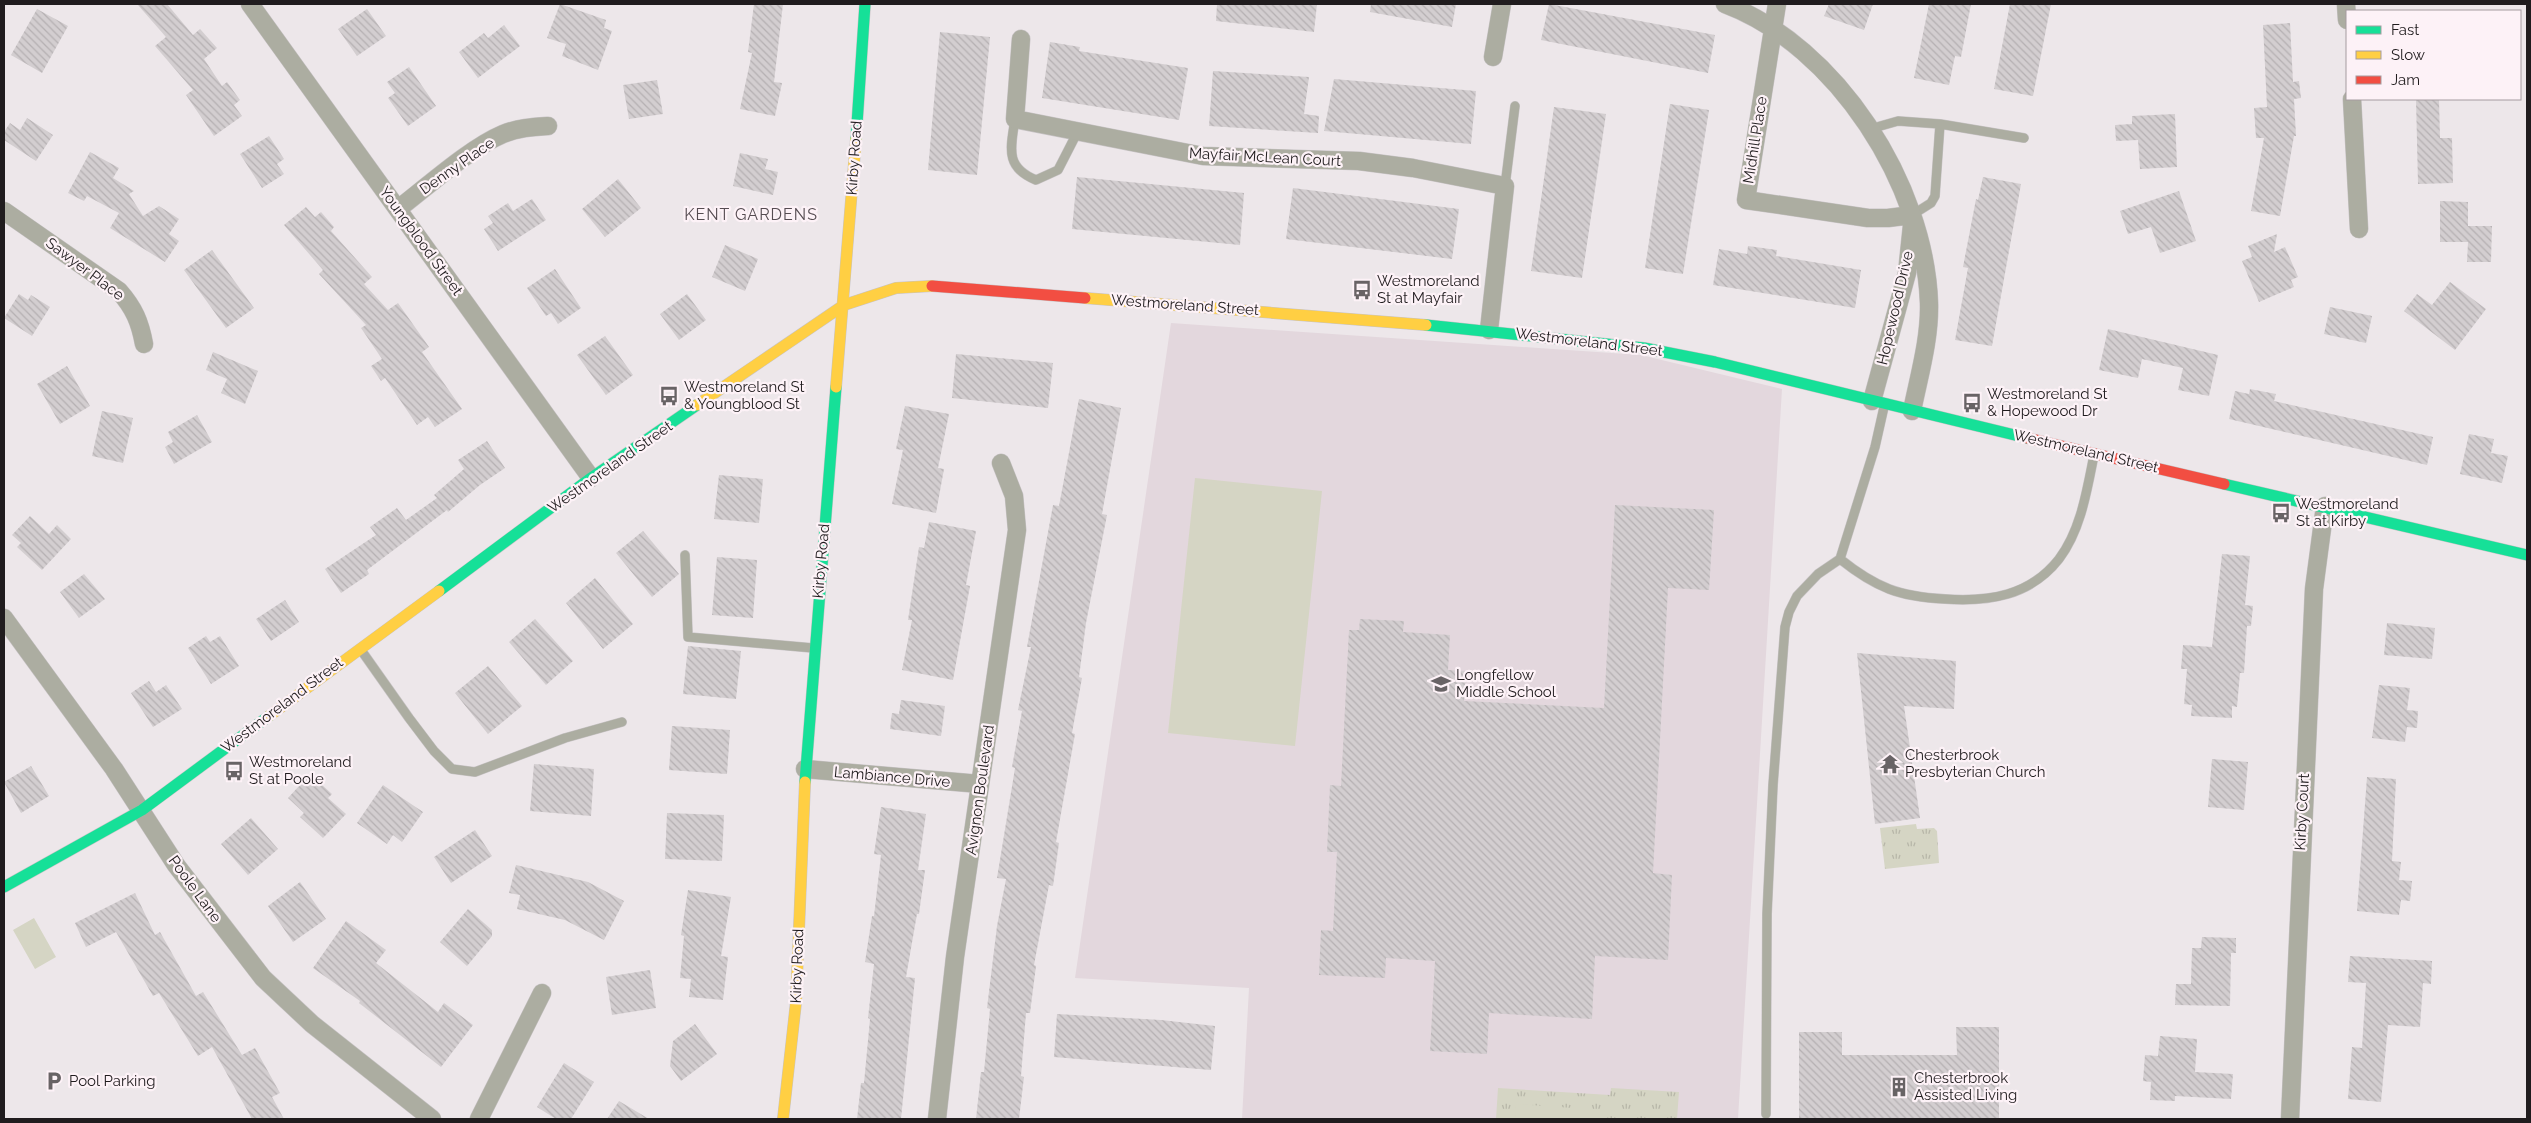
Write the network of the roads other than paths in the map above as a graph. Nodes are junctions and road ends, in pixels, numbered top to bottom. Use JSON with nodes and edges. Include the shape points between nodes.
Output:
{"nodes":[{"id":1,"x":864,"y":4,"type":"edge"},
{"id":2,"x":1502,"y":4,"type":"edge"},
{"id":3,"x":1725,"y":4,"type":"edge"},
{"id":4,"x":1777,"y":4,"type":"edge"},
{"id":5,"x":258,"y":7,"type":"edge"},
{"id":6,"x":1772,"y":27,"type":"junction"},
{"id":7,"x":1021,"y":39,"type":"dead end"},
{"id":8,"x":1493,"y":57,"type":"dead end"},
{"id":9,"x":2352,"y":100,"type":"edge"},
{"id":10,"x":1515,"y":106,"type":"dead end"},
{"id":11,"x":1015,"y":118,"type":"junction"},
{"id":12,"x":1940,"y":124,"type":"junction"},
{"id":13,"x":548,"y":126,"type":"dead end"},
{"id":14,"x":1870,"y":129,"type":"junction"},
{"id":15,"x":1078,"y":131,"type":"junction"},
{"id":16,"x":2024,"y":138,"type":"dead end"},
{"id":17,"x":1505,"y":186,"type":"junction"},
{"id":18,"x":398,"y":208,"type":"junction"},
{"id":19,"x":4,"y":211,"type":"edge"},
{"id":20,"x":1912,"y":215,"type":"junction"},
{"id":21,"x":2359,"y":229,"type":"dead end"},
{"id":22,"x":844,"y":305,"type":"junction"},
{"id":23,"x":1489,"y":330,"type":"junction"},
{"id":24,"x":144,"y":344,"type":"dead end"},
{"id":25,"x":1878,"y":403,"type":"junction"},
{"id":26,"x":1912,"y":411,"type":"junction"},
{"id":27,"x":2095,"y":453,"type":"junction"},
{"id":28,"x":1001,"y":463,"type":"dead end"},
{"id":29,"x":591,"y":478,"type":"junction"},
{"id":30,"x":2325,"y":506,"type":"junction"},
{"id":31,"x":2527,"y":555,"type":"edge"},
{"id":32,"x":685,"y":556,"type":"dead end"},
{"id":33,"x":1840,"y":559,"type":"junction"},
{"id":34,"x":4,"y":618,"type":"edge"},
{"id":35,"x":360,"y":648,"type":"junction"},
{"id":36,"x":814,"y":648,"type":"junction"},
{"id":37,"x":622,"y":722,"type":"dead end"},
{"id":38,"x":804,"y":769,"type":"junction"},
{"id":39,"x":980,"y":784,"type":"junction"},
{"id":40,"x":142,"y":810,"type":"junction"},
{"id":41,"x":4,"y":887,"type":"edge"},
{"id":42,"x":542,"y":993,"type":"dead end"},
{"id":43,"x":1766,"y":1114,"type":"dead end"},
{"id":44,"x":432,"y":1119,"type":"edge"},
{"id":45,"x":479,"y":1119,"type":"edge"},
{"id":46,"x":783,"y":1119,"type":"edge"},
{"id":47,"x":937,"y":1119,"type":"edge"},
{"id":48,"x":2290,"y":1119,"type":"edge"}],
"edges":[{"from":1,"to":22,"type":"main road","name":"Kirby Road"},
{"from":2,"to":8,"type":"street"},
{"from":3,"to":6,"type":"street","name":"Hopewood Drive"},
{"from":4,"to":6,"type":"street","name":"Midhill Place"},
{"from":5,"to":18,"type":"street","name":"Youngblood Street"},
{"from":6,"to":14,"type":"street","name":"Hopewood Drive","via":[[1834,83]]},
{"from":6,"to":20,"type":"street","name":"Midhill Place","via":[[1746,200],[1868,218]]},
{"from":7,"to":11,"type":"street"},
{"from":9,"to":21,"type":"street"},
{"from":10,"to":17,"type":"lane"},
{"from":11,"to":15,"type":"street","name":"Mayfair McLean Court"},
{"from":11,"to":15,"type":"lane","via":[[1012,156],[1023,175],[1036,180],[1058,170]]},
{"from":12,"to":14,"type":"lane","via":[[1898,121]]},
{"from":12,"to":16,"type":"lane"},
{"from":12,"to":20,"type":"lane","via":[[1935,196]]},
{"from":13,"to":18,"type":"street","name":"Denny Place","via":[[511,132],[486,143]]},
{"from":14,"to":20,"type":"street","name":"Hopewood Drive","via":[[1896,174]]},
{"from":15,"to":17,"type":"street","name":"Mayfair McLean Court","via":[[1203,156],[1359,161]]},
{"from":17,"to":23,"type":"street"},
{"from":18,"to":29,"type":"street","name":"Youngblood Street"},
{"from":19,"to":24,"type":"street","name":"Sawyer Place","via":[[119,291],[140,322]]},
{"from":20,"to":25,"type":"street","name":"Hopewood Drive","via":[[1906,273]]},
{"from":20,"to":26,"type":"street","name":"Hopewood Drive","via":[[1924,252],[1929,303],[1928,332]]},
{"from":22,"to":23,"type":"main road","name":"Westmoreland Street","via":[[896,288],[936,286]]},
{"from":22,"to":29,"type":"main road","name":"Westmoreland Street"},
{"from":22,"to":36,"type":"main road","name":"Kirby Road"},
{"from":23,"to":25,"type":"main road","name":"Westmoreland Street","via":[[1582,339],[1677,354]]},
{"from":25,"to":26,"type":"main road","name":"Westmoreland Street"},
{"from":25,"to":33,"type":"lane","via":[[1875,447]]},
{"from":26,"to":27,"type":"main road","name":"Westmoreland Street"},
{"from":27,"to":30,"type":"main road","name":"Westmoreland Street"},
{"from":27,"to":33,"type":"lane","via":[[2077,526],[2060,558],[2037,581],[2011,594],[1968,600],[1911,596],[1873,582]]},
{"from":28,"to":39,"type":"street","name":"Avignon Boulevard","via":[[1014,496],[1018,530]]},
{"from":29,"to":35,"type":"main road","name":"Westmoreland Street"},
{"from":30,"to":31,"type":"main road","name":"Westmoreland Street"},
{"from":30,"to":48,"type":"street","name":"Kirby Court","via":[[2314,590]]},
{"from":32,"to":36,"type":"lane","via":[[688,637]]},
{"from":33,"to":43,"type":"lane","via":[[1818,574],[1797,596],[1786,618],[1782,641],[1767,914]]},
{"from":34,"to":40,"type":"street","name":"Poole Lane"},
{"from":35,"to":37,"type":"lane","via":[[408,718],[452,769],[475,772],[565,738]]},
{"from":35,"to":40,"type":"main road","name":"Westmoreland Street"},
{"from":36,"to":38,"type":"main road","name":"Kirby Road"},
{"from":38,"to":39,"type":"street","name":"Lambiance Drive"},
{"from":38,"to":46,"type":"main road","name":"Kirby Road","via":[[796,1002]]},
{"from":39,"to":47,"type":"street","name":"Avignon Boulevard","via":[[950,995]]},
{"from":40,"to":41,"type":"main road","name":"Westmoreland Street"},
{"from":40,"to":44,"type":"street","name":"Poole Lane","via":[[176,865],[263,978],[312,1024]]},
{"from":42,"to":45,"type":"street"}]}
